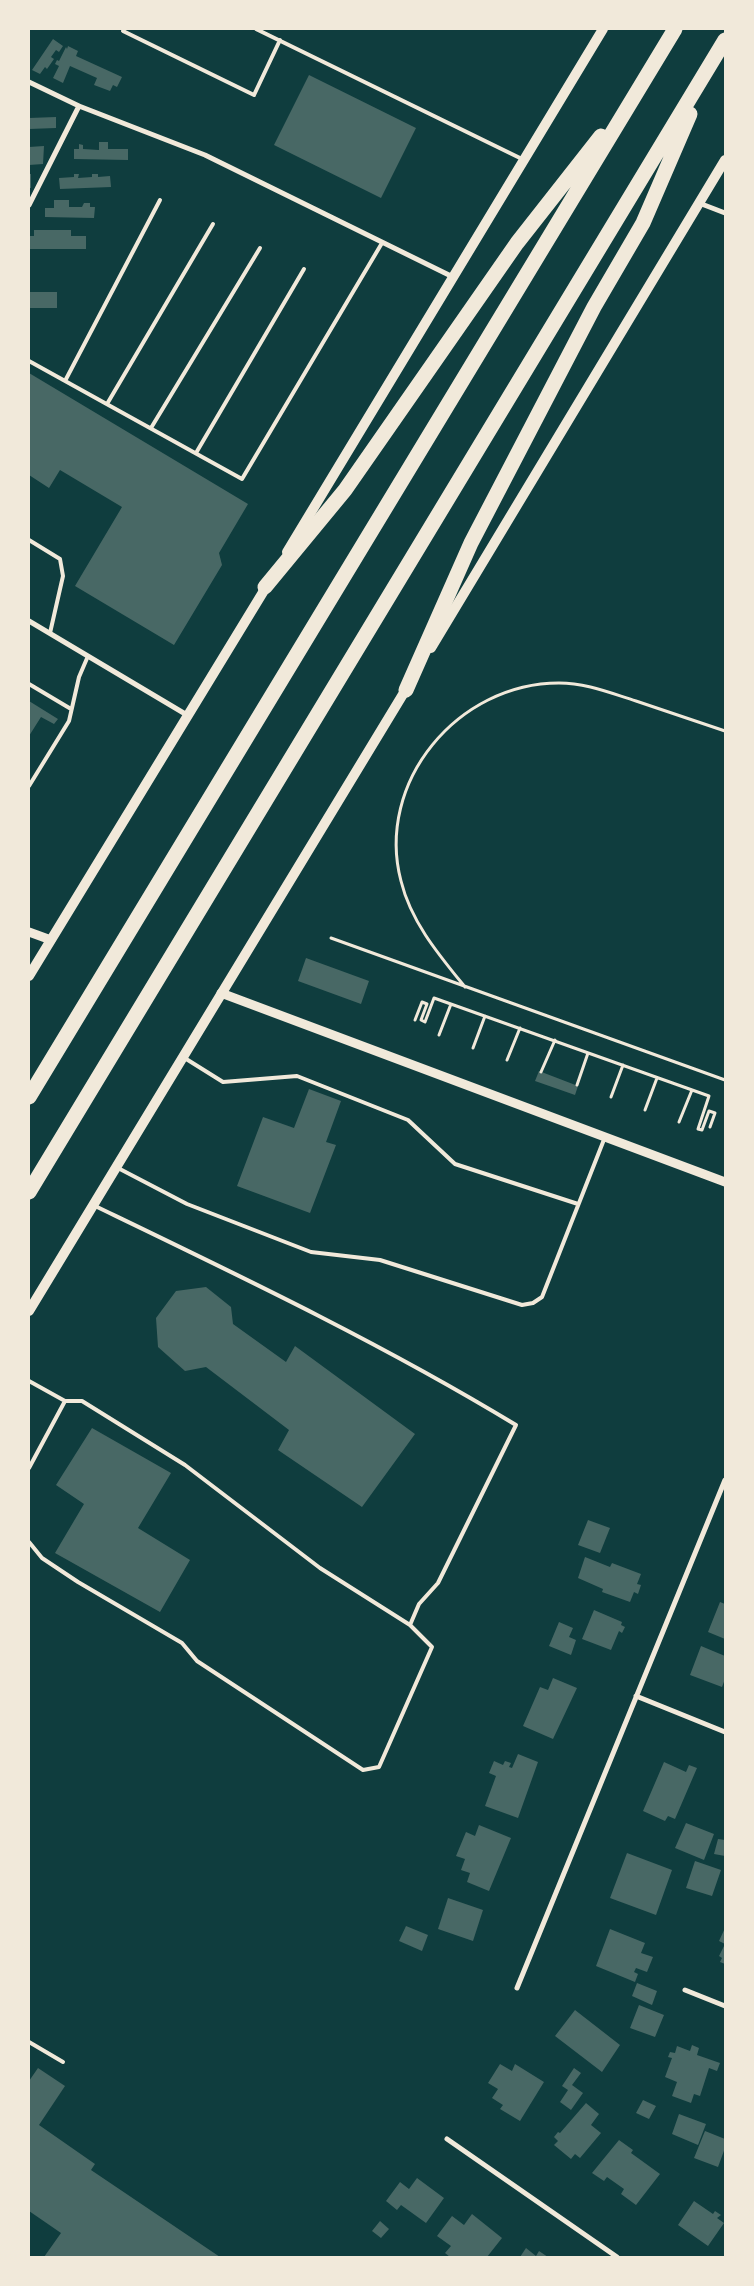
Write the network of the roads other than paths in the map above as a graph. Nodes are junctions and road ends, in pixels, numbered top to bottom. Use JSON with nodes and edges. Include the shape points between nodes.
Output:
{"nodes":[{"id":1,"x":124,"y":29,"type":"edge"},
{"id":2,"x":256,"y":29,"type":"edge"},
{"id":3,"x":604,"y":29,"type":"edge"},
{"id":4,"x":675,"y":29,"type":"edge"},
{"id":5,"x":280,"y":40,"type":"junction"},
{"id":6,"x":725,"y":40,"type":"edge"},
{"id":7,"x":714,"y":60,"type":"junction"},
{"id":8,"x":643,"y":81,"type":"junction"},
{"id":9,"x":29,"y":82,"type":"edge"},
{"id":10,"x":79,"y":106,"type":"junction"},
{"id":11,"x":524,"y":160,"type":"junction"},
{"id":12,"x":725,"y":160,"type":"edge"},
{"id":13,"x":160,"y":200,"type":"dead end"},
{"id":14,"x":699,"y":204,"type":"junction"},
{"id":15,"x":29,"y":205,"type":"edge"},
{"id":16,"x":725,"y":212,"type":"edge"},
{"id":17,"x":213,"y":224,"type":"dead end"},
{"id":18,"x":382,"y":243,"type":"junction"},
{"id":19,"x":260,"y":248,"type":"dead end"},
{"id":20,"x":304,"y":270,"type":"dead end"},
{"id":21,"x":453,"y":278,"type":"junction"},
{"id":22,"x":29,"y":361,"type":"edge"},
{"id":23,"x":64,"y":381,"type":"junction"},
{"id":24,"x":107,"y":404,"type":"junction"},
{"id":25,"x":151,"y":428,"type":"junction"},
{"id":26,"x":196,"y":453,"type":"junction"},
{"id":27,"x":29,"y":540,"type":"edge"},
{"id":28,"x":265,"y":588,"type":"junction"},
{"id":29,"x":29,"y":621,"type":"edge"},
{"id":30,"x":50,"y":633,"type":"junction"},
{"id":31,"x":88,"y":656,"type":"junction"},
{"id":32,"x":29,"y":684,"type":"edge"},
{"id":33,"x":406,"y":690,"type":"junction"},
{"id":34,"x":71,"y":709,"type":"junction"},
{"id":35,"x":187,"y":715,"type":"junction"},
{"id":36,"x":29,"y":786,"type":"edge"},
{"id":37,"x":29,"y":932,"type":"edge"},
{"id":38,"x":51,"y":940,"type":"junction"},
{"id":39,"x":29,"y":976,"type":"edge"},
{"id":40,"x":221,"y":993,"type":"junction"},
{"id":41,"x":183,"y":1058,"type":"junction"},
{"id":42,"x":29,"y":1096,"type":"edge"},
{"id":43,"x":605,"y":1137,"type":"junction"},
{"id":44,"x":116,"y":1167,"type":"junction"},
{"id":45,"x":725,"y":1182,"type":"edge"},
{"id":46,"x":29,"y":1192,"type":"edge"},
{"id":47,"x":578,"y":1204,"type":"junction"},
{"id":48,"x":93,"y":1205,"type":"junction"},
{"id":49,"x":29,"y":1311,"type":"edge"},
{"id":50,"x":29,"y":1381,"type":"edge"},
{"id":51,"x":65,"y":1400,"type":"junction"},
{"id":52,"x":29,"y":1468,"type":"edge"},
{"id":53,"x":725,"y":1480,"type":"edge"},
{"id":54,"x":29,"y":1542,"type":"edge"},
{"id":55,"x":410,"y":1624,"type":"junction"},
{"id":56,"x":636,"y":1696,"type":"junction"},
{"id":57,"x":725,"y":1732,"type":"edge"},
{"id":58,"x":517,"y":1988,"type":"dead end"},
{"id":59,"x":685,"y":1990,"type":"dead end"},
{"id":60,"x":725,"y":2006,"type":"edge"},
{"id":61,"x":29,"y":2042,"type":"edge"},
{"id":62,"x":63,"y":2062,"type":"dead end"},
{"id":63,"x":447,"y":2139,"type":"dead end"},
{"id":64,"x":617,"y":2257,"type":"edge"}],
"edges":[{"from":1,"to":5,"type":"lane","via":[[254,95]]},
{"from":2,"to":5,"type":"lane"},
{"from":3,"to":11,"type":"main road"},
{"from":4,"to":8,"type":"highway"},
{"from":5,"to":11,"type":"lane"},
{"from":6,"to":7,"type":"highway"},
{"from":7,"to":33,"type":"highway","via":[[643,223],[594,307],[471,544]]},
{"from":7,"to":46,"type":"highway"},
{"from":8,"to":28,"type":"highway","via":[[517,243],[345,490]]},
{"from":8,"to":42,"type":"highway"},
{"from":9,"to":10,"type":"street"},
{"from":10,"to":15,"type":"street"},
{"from":10,"to":18,"type":"street","via":[[204,155]]},
{"from":11,"to":21,"type":"main road"},
{"from":12,"to":14,"type":"main road"},
{"from":13,"to":23,"type":"lane"},
{"from":14,"to":16,"type":"street"},
{"from":14,"to":33,"type":"main road"},
{"from":17,"to":24,"type":"lane"},
{"from":18,"to":21,"type":"street"},
{"from":18,"to":26,"type":"lane","via":[[242,479]]},
{"from":19,"to":25,"type":"lane"},
{"from":20,"to":26,"type":"lane"},
{"from":21,"to":28,"type":"main road"},
{"from":22,"to":23,"type":"lane"},
{"from":23,"to":24,"type":"lane"},
{"from":24,"to":25,"type":"lane"},
{"from":25,"to":26,"type":"lane"},
{"from":27,"to":30,"type":"lane","via":[[60,559],[63,576]]},
{"from":28,"to":35,"type":"main road"},
{"from":29,"to":30,"type":"street"},
{"from":30,"to":31,"type":"street"},
{"from":31,"to":34,"type":"lane"},
{"from":31,"to":35,"type":"street"},
{"from":32,"to":34,"type":"lane"},
{"from":33,"to":40,"type":"main road"},
{"from":34,"to":36,"type":"lane","via":[[69,721]]},
{"from":35,"to":38,"type":"main road"},
{"from":37,"to":38,"type":"street"},
{"from":38,"to":39,"type":"main road"},
{"from":40,"to":41,"type":"main road"},
{"from":40,"to":43,"type":"street"},
{"from":41,"to":44,"type":"main road"},
{"from":41,"to":47,"type":"lane","via":[[223,1082],[296,1076],[408,1120],[455,1164]]},
{"from":43,"to":45,"type":"street"},
{"from":43,"to":47,"type":"lane"},
{"from":44,"to":47,"type":"lane","via":[[187,1204],[311,1252],[380,1260],[522,1305],[542,1297]]},
{"from":44,"to":48,"type":"main road"},
{"from":48,"to":49,"type":"main road"},
{"from":48,"to":55,"type":"lane","via":[[280,1296],[456,1388],[516,1425],[438,1583],[419,1604]]},
{"from":50,"to":51,"type":"lane"},
{"from":51,"to":52,"type":"lane"},
{"from":51,"to":55,"type":"lane","via":[[82,1401],[185,1465],[320,1568]]},
{"from":53,"to":56,"type":"street"},
{"from":54,"to":55,"type":"lane","via":[[42,1558],[182,1643],[197,1661],[363,1770],[379,1767],[432,1647]]},
{"from":56,"to":57,"type":"street"},
{"from":56,"to":58,"type":"street"},
{"from":59,"to":60,"type":"street"},
{"from":61,"to":62,"type":"lane"},
{"from":63,"to":64,"type":"street"}]}
